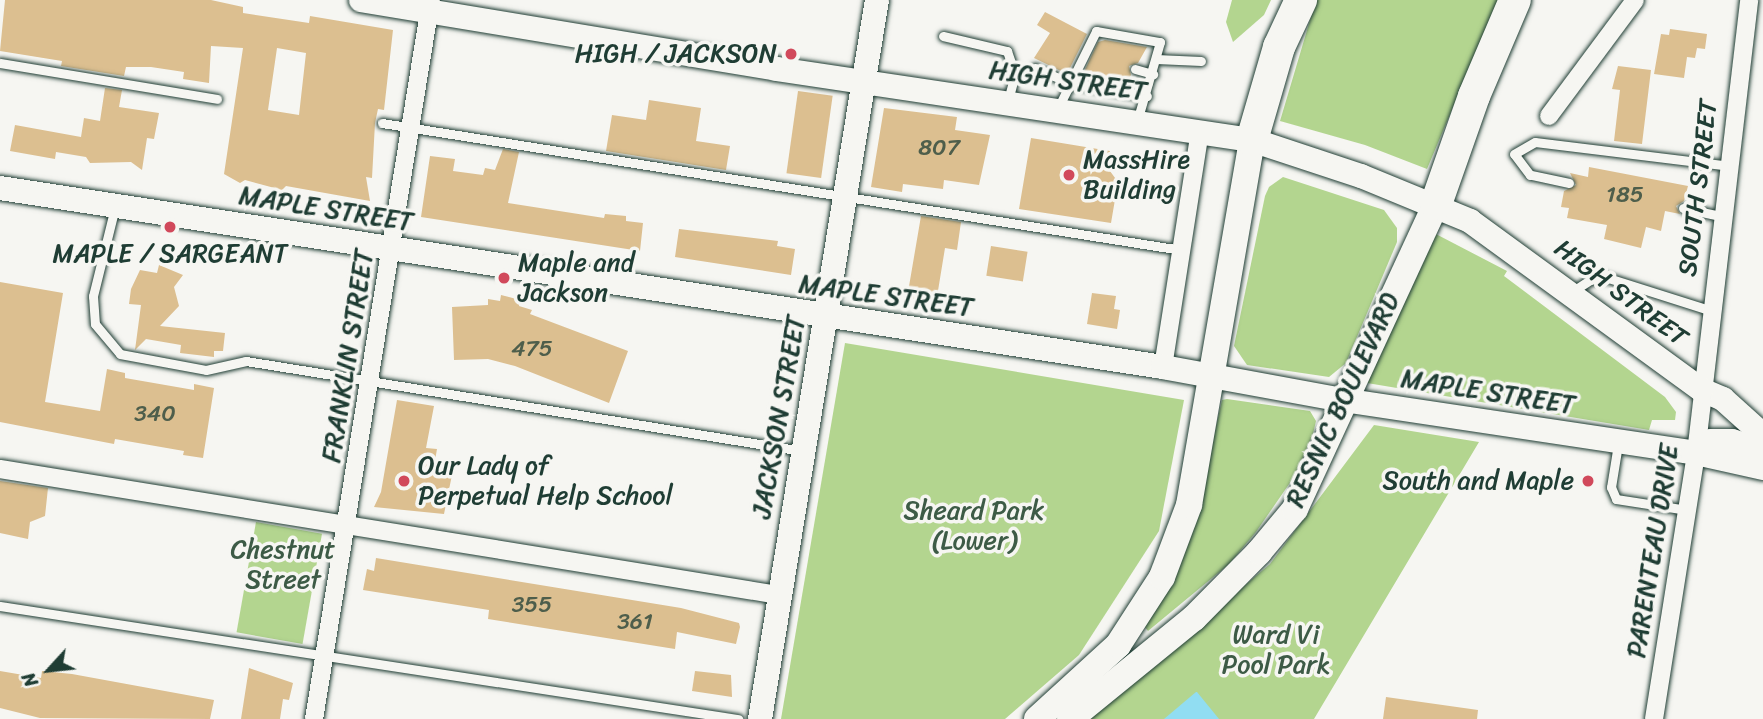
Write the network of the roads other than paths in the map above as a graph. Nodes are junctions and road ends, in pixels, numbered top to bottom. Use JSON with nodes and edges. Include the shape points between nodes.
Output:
{"nodes":[{"id":1,"x":361,"y":0,"type":"edge"},
{"id":2,"x":877,"y":0,"type":"edge"},
{"id":3,"x":1301,"y":0,"type":"edge"},
{"id":4,"x":1515,"y":0,"type":"edge"},
{"id":5,"x":1538,"y":0,"type":"edge"},
{"id":6,"x":1634,"y":0,"type":"edge"},
{"id":7,"x":1749,"y":0,"type":"edge"},
{"id":8,"x":430,"y":6,"type":"edge"},
{"id":9,"x":1502,"y":33,"type":"junction"},
{"id":10,"x":943,"y":36,"type":"dead end"},
{"id":11,"x":1084,"y":56,"type":"junction"},
{"id":12,"x":1094,"y":58,"type":"dead end"},
{"id":13,"x":1156,"y":59,"type":"junction"},
{"id":14,"x":1202,"y":61,"type":"dead end"},
{"id":15,"x":0,"y":63,"type":"edge"},
{"id":16,"x":1035,"y":68,"type":"dead end"},
{"id":17,"x":1135,"y":69,"type":"dead end"},
{"id":18,"x":1153,"y":74,"type":"junction"},
{"id":19,"x":865,"y":81,"type":"junction"},
{"id":20,"x":1070,"y":83,"type":"junction"},
{"id":21,"x":1147,"y":96,"type":"junction"},
{"id":22,"x":217,"y":99,"type":"dead end"},
{"id":23,"x":1008,"y":102,"type":"junction"},
{"id":24,"x":1058,"y":109,"type":"junction"},
{"id":25,"x":1549,"y":116,"type":"dead end"},
{"id":26,"x":1137,"y":121,"type":"junction"},
{"id":27,"x":383,"y":123,"type":"dead end"},
{"id":28,"x":410,"y":127,"type":"junction"},
{"id":29,"x":1200,"y":131,"type":"junction"},
{"id":30,"x":1252,"y":140,"type":"junction"},
{"id":31,"x":1731,"y":166,"type":"junction"},
{"id":32,"x":1569,"y":183,"type":"dead end"},
{"id":33,"x":0,"y":188,"type":"edge"},
{"id":34,"x":846,"y":197,"type":"junction"},
{"id":35,"x":1436,"y":205,"type":"junction"},
{"id":36,"x":115,"y":206,"type":"junction"},
{"id":37,"x":1683,"y":208,"type":"dead end"},
{"id":38,"x":1725,"y":217,"type":"junction"},
{"id":39,"x":390,"y":250,"type":"junction"},
{"id":40,"x":1181,"y":250,"type":"junction"},
{"id":41,"x":1571,"y":292,"type":"junction"},
{"id":42,"x":1712,"y":312,"type":"junction"},
{"id":43,"x":826,"y":318,"type":"junction"},
{"id":44,"x":1163,"y":367,"type":"junction"},
{"id":45,"x":1210,"y":377,"type":"junction"},
{"id":46,"x":370,"y":384,"type":"junction"},
{"id":47,"x":1702,"y":390,"type":"junction"},
{"id":48,"x":1343,"y":400,"type":"junction"},
{"id":49,"x":1763,"y":435,"type":"edge"},
{"id":50,"x":1618,"y":443,"type":"junction"},
{"id":51,"x":803,"y":451,"type":"junction"},
{"id":52,"x":1763,"y":452,"type":"edge"},
{"id":53,"x":1696,"y":453,"type":"junction"},
{"id":54,"x":1763,"y":468,"type":"edge"},
{"id":55,"x":0,"y":469,"type":"edge"},
{"id":56,"x":1687,"y":510,"type":"junction"},
{"id":57,"x":349,"y":523,"type":"junction"},
{"id":58,"x":779,"y":595,"type":"junction"},
{"id":59,"x":0,"y":606,"type":"edge"},
{"id":60,"x":326,"y":655,"type":"junction"},
{"id":61,"x":314,"y":719,"type":"edge"},
{"id":62,"x":738,"y":719,"type":"edge"},
{"id":63,"x":760,"y":719,"type":"edge"},
{"id":64,"x":1037,"y":719,"type":"edge"},
{"id":65,"x":1070,"y":719,"type":"edge"},
{"id":66,"x":1654,"y":719,"type":"edge"}],
"edges":[{"from":1,"to":8,"type":"main road","name":"HIGH STREET"},
{"from":2,"to":19,"type":"main road","name":"JACKSON STREET"},
{"from":3,"to":30,"type":"highway","via":[[1279,47]]},
{"from":4,"to":9,"type":"highway"},
{"from":5,"to":9,"type":"highway"},
{"from":6,"to":25,"type":"street"},
{"from":7,"to":31,"type":"street","name":"SOUTH STREET"},
{"from":8,"to":19,"type":"main road","name":"HIGH STREET"},
{"from":8,"to":28,"type":"street","name":"FRANKLIN STREET"},
{"from":9,"to":35,"type":"highway","via":[[1474,96]]},
{"from":10,"to":23,"type":"lane","via":[[1007,51],[1015,74]]},
{"from":11,"to":12,"type":"lane"},
{"from":11,"to":13,"type":"lane","via":[[1096,31],[1160,42]]},
{"from":11,"to":20,"type":"lane"},
{"from":13,"to":14,"type":"lane"},
{"from":13,"to":18,"type":"lane"},
{"from":15,"to":22,"type":"lane"},
{"from":16,"to":20,"type":"lane"},
{"from":17,"to":18,"type":"lane"},
{"from":18,"to":21,"type":"lane"},
{"from":19,"to":23,"type":"main road","name":"HIGH STREET"},
{"from":19,"to":34,"type":"main road","name":"JACKSON STREET"},
{"from":20,"to":21,"type":"lane"},
{"from":20,"to":24,"type":"lane"},
{"from":21,"to":26,"type":"lane"},
{"from":23,"to":24,"type":"main road","name":"HIGH STREET"},
{"from":24,"to":26,"type":"main road","name":"HIGH STREET"},
{"from":26,"to":29,"type":"main road","name":"HIGH STREET"},
{"from":27,"to":28,"type":"lane"},
{"from":28,"to":34,"type":"lane"},
{"from":28,"to":39,"type":"street","name":"FRANKLIN STREET"},
{"from":29,"to":30,"type":"main road","name":"HIGH STREET"},
{"from":29,"to":40,"type":"street"},
{"from":30,"to":35,"type":"main road","name":"HIGH STREET"},
{"from":30,"to":45,"type":"main road"},
{"from":31,"to":32,"type":"lane","via":[[1535,142],[1514,154],[1530,175]]},
{"from":31,"to":38,"type":"street","name":"SOUTH STREET"},
{"from":33,"to":36,"type":"main road","name":"MAPLE STREET"},
{"from":34,"to":40,"type":"lane"},
{"from":34,"to":43,"type":"main road","name":"JACKSON STREET"},
{"from":35,"to":41,"type":"main road","name":"HIGH STREET","via":[[1470,221]]},
{"from":35,"to":48,"type":"main road","name":"RESNIC BOULEVARD"},
{"from":36,"to":39,"type":"main road","name":"MAPLE STREET"},
{"from":36,"to":46,"type":"lane","via":[[93,296],[95,324],[121,354],[206,370],[246,361]]},
{"from":37,"to":38,"type":"lane"},
{"from":38,"to":42,"type":"street","name":"SOUTH STREET"},
{"from":39,"to":43,"type":"main road","name":"MAPLE STREET"},
{"from":39,"to":46,"type":"street","name":"FRANKLIN STREET"},
{"from":40,"to":44,"type":"street"},
{"from":41,"to":42,"type":"lane","via":[[1605,277]]},
{"from":41,"to":47,"type":"main road","name":"HIGH STREET"},
{"from":42,"to":47,"type":"street","name":"SOUTH STREET"},
{"from":43,"to":44,"type":"main road","name":"MAPLE STREET"},
{"from":43,"to":51,"type":"main road","name":"JACKSON STREET"},
{"from":44,"to":45,"type":"main road","name":"MAPLE STREET"},
{"from":45,"to":48,"type":"main road","name":"MAPLE STREET"},
{"from":45,"to":64,"type":"main road","via":[[1189,505],[1162,577],[1118,645]]},
{"from":46,"to":51,"type":"lane"},
{"from":46,"to":57,"type":"street","name":"FRANKLIN STREET"},
{"from":47,"to":49,"type":"main road","via":[[1723,400]]},
{"from":47,"to":53,"type":"street","name":"PARENTEAU DRIVE"},
{"from":48,"to":50,"type":"main road","name":"MAPLE STREET"},
{"from":48,"to":65,"type":"main road","name":"RESNIC BOULEVARD","via":[[1295,509],[1259,552],[1194,618]]},
{"from":50,"to":53,"type":"main road","name":"MAPLE STREET"},
{"from":50,"to":56,"type":"lane","via":[[1611,487],[1616,499]]},
{"from":51,"to":58,"type":"main road","name":"JACKSON STREET"},
{"from":52,"to":53,"type":"main road","via":[[1732,441],[1711,441]]},
{"from":53,"to":54,"type":"main road","name":"MAPLE STREET"},
{"from":53,"to":56,"type":"street","name":"PARENTEAU DRIVE"},
{"from":55,"to":57,"type":"street"},
{"from":56,"to":66,"type":"street","name":"PARENTEAU DRIVE"},
{"from":57,"to":58,"type":"street"},
{"from":57,"to":60,"type":"street","name":"FRANKLIN STREET"},
{"from":58,"to":63,"type":"main road","name":"JACKSON STREET"},
{"from":59,"to":60,"type":"lane"},
{"from":60,"to":61,"type":"street","name":"FRANKLIN STREET"},
{"from":60,"to":62,"type":"lane"}]}
